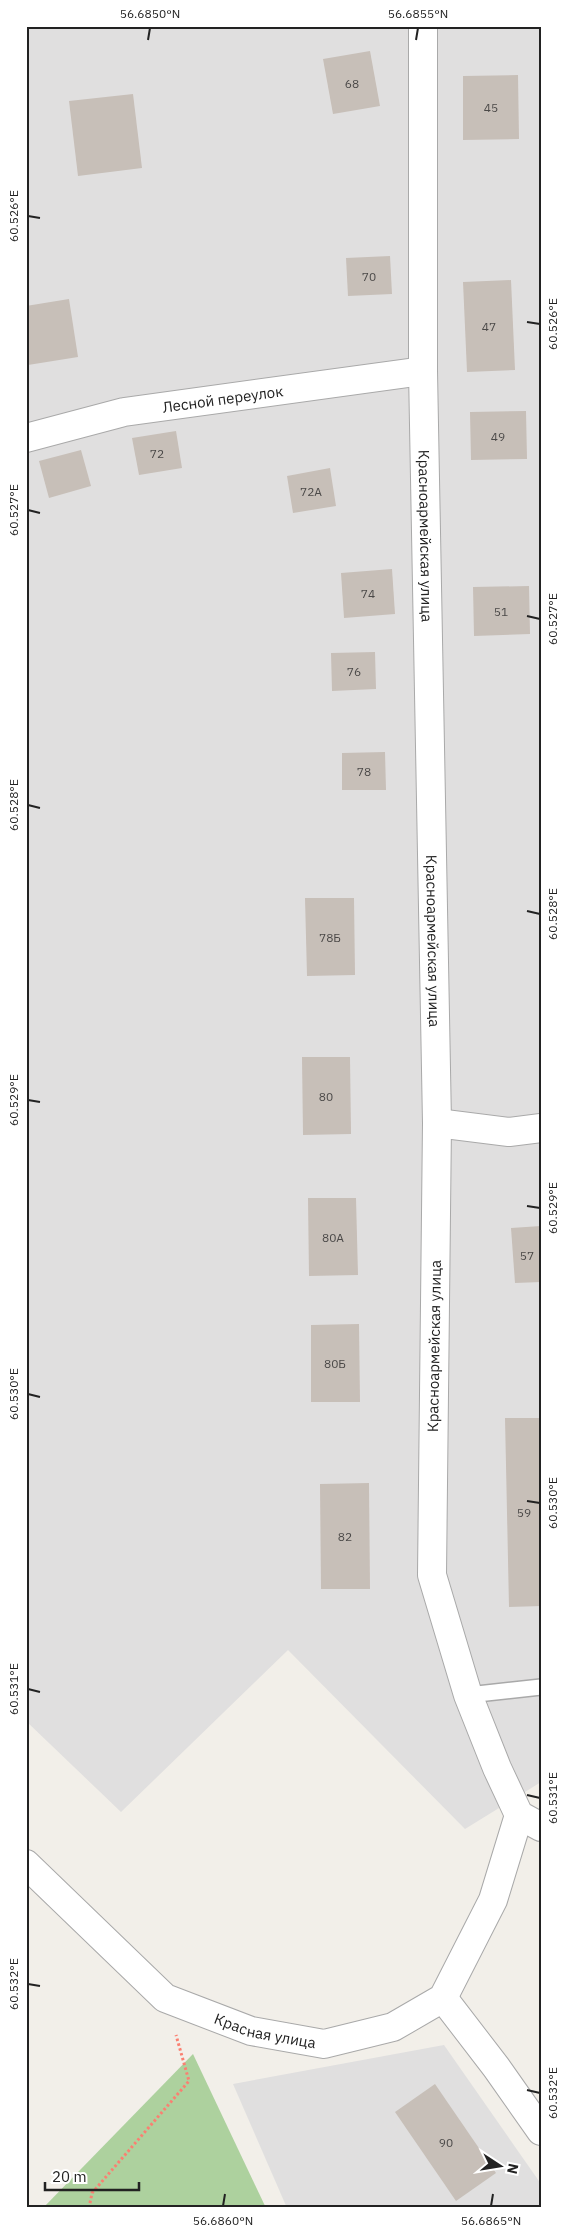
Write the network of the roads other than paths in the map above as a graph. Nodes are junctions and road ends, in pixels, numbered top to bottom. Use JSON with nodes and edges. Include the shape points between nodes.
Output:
{"nodes":[{"id":1,"x":423,"y":26,"type":"edge"},
{"id":2,"x":423,"y":372,"type":"junction"},
{"id":3,"x":26,"y":438,"type":"edge"},
{"id":4,"x":437,"y":1123,"type":"junction"},
{"id":5,"x":541,"y":1128,"type":"edge"},
{"id":6,"x":541,"y":1687,"type":"edge"},
{"id":7,"x":468,"y":1695,"type":"junction"},
{"id":8,"x":530,"y":1821,"type":"edge"},
{"id":9,"x":26,"y":1864,"type":"edge"},
{"id":10,"x":443,"y":1998,"type":"junction"},
{"id":11,"x":541,"y":2131,"type":"edge"}],
"edges":[{"from":1,"to":2,"type":"street","name":"Красноармейская улица"},
{"from":2,"to":3,"type":"street","name":"Лесной переулок","via":[[124,412]]},
{"from":2,"to":4,"type":"street","name":"Красноармейская улица"},
{"from":4,"to":5,"type":"street","via":[[509,1132]]},
{"from":4,"to":7,"type":"street","name":"Красноармейская улица","via":[[432,1576]]},
{"from":6,"to":7,"type":"lane"},
{"from":7,"to":8,"type":"street","name":"Красноармейская улица","via":[[497,1768]]},
{"from":8,"to":10,"type":"street"},
{"from":9,"to":10,"type":"street","name":"Красная улица","via":[[165,1998],[251,2031],[324,2044],[393,2027]]},
{"from":10,"to":11,"type":"street"}]}
